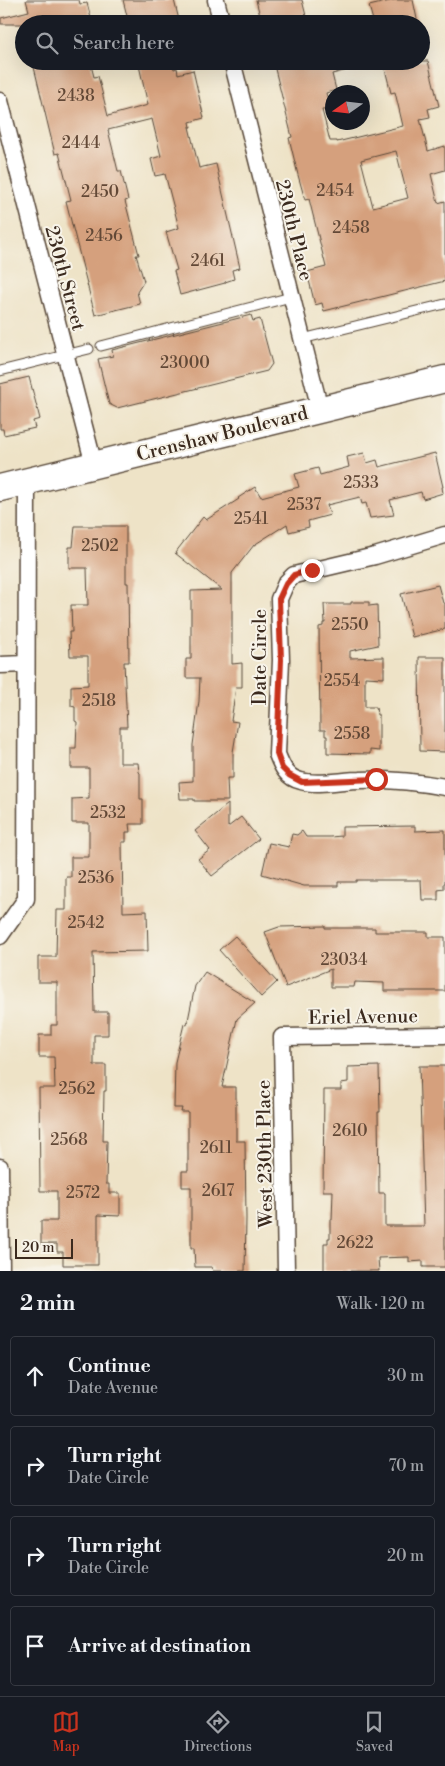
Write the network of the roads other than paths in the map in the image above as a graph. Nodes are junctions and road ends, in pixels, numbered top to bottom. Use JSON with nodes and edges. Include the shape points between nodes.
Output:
{"nodes":[{"id":1,"x":216,"y":0,"type":"edge"},
{"id":2,"x":220,"y":15,"type":"edge"},
{"id":3,"x":234,"y":70,"type":"edge"},
{"id":4,"x":0,"y":101,"type":"edge"},
{"id":5,"x":292,"y":297,"type":"junction"},
{"id":6,"x":445,"y":304,"type":"edge"},
{"id":7,"x":302,"y":339,"type":"junction"},
{"id":8,"x":101,"y":346,"type":"dead end"},
{"id":9,"x":89,"y":349,"type":"dead end"},
{"id":10,"x":66,"y":355,"type":"junction"},
{"id":11,"x":0,"y":371,"type":"edge"},
{"id":12,"x":445,"y":379,"type":"edge"},
{"id":13,"x":320,"y":409,"type":"junction"},
{"id":14,"x":94,"y":465,"type":"junction"},
{"id":15,"x":27,"y":480,"type":"junction"},
{"id":16,"x":0,"y":488,"type":"edge"},
{"id":17,"x":445,"y":535,"type":"edge"},
{"id":18,"x":26,"y":664,"type":"junction"},
{"id":19,"x":0,"y":665,"type":"edge"},
{"id":20,"x":445,"y":786,"type":"edge"},
{"id":21,"x":0,"y":936,"type":"edge"},
{"id":22,"x":445,"y":1035,"type":"edge"},
{"id":23,"x":282,"y":1037,"type":"joint"},
{"id":24,"x":0,"y":1167,"type":"edge"},
{"id":25,"x":1,"y":1243,"type":"edge"},
{"id":26,"x":1,"y":1271,"type":"edge"},
{"id":27,"x":286,"y":1271,"type":"edge"}],
"edges":[{"from":1,"to":2,"type":"street"},
{"from":3,"to":5,"type":"street","name":"230th Place"},
{"from":4,"to":10,"type":"street","name":"230th Street"},
{"from":5,"to":7,"type":"street","name":"230th Place"},
{"from":5,"to":8,"type":"lane"},
{"from":6,"to":7,"type":"lane"},
{"from":7,"to":13,"type":"street","name":"230th Place"},
{"from":9,"to":10,"type":"lane"},
{"from":10,"to":11,"type":"lane"},
{"from":10,"to":14,"type":"street","name":"230th Street"},
{"from":12,"to":13,"type":"main road","name":"Crenshaw Boulevard"},
{"from":13,"to":14,"type":"main road","name":"Crenshaw Boulevard"},
{"from":14,"to":15,"type":"main road","name":"Crenshaw Boulevard"},
{"from":15,"to":16,"type":"main road","name":"Crenshaw Boulevard"},
{"from":15,"to":18,"type":"street"},
{"from":17,"to":20,"type":"street","name":"Date Circle","via":[[294,575],[286,584],[279,599],[281,660],[277,754],[282,768],[302,782],[376,779]]},
{"from":18,"to":19,"type":"street"},
{"from":18,"to":21,"type":"street","via":[[26,899]]},
{"from":22,"to":23,"type":"street","name":"Eriel Avenue"},
{"from":23,"to":27,"type":"street","name":"West 230th Place"},
{"from":24,"to":25,"type":"street"},
{"from":25,"to":26,"type":"street"}]}
